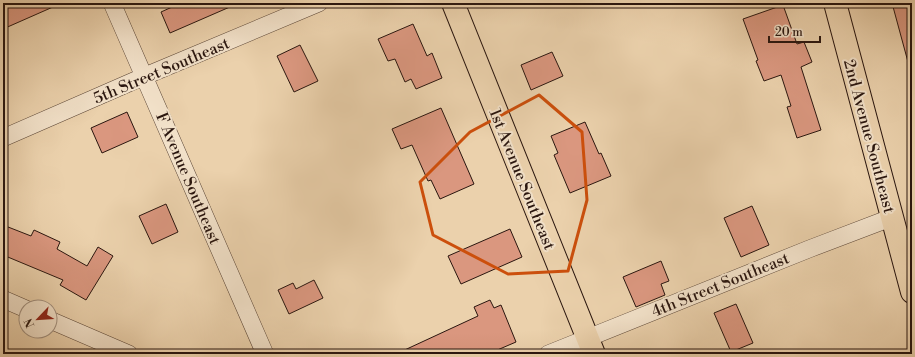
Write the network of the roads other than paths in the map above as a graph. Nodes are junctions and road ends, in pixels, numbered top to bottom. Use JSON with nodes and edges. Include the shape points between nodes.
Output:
{"nodes":[{"id":1,"x":112,"y":3,"type":"edge"},
{"id":2,"x":319,"y":3,"type":"edge"},
{"id":3,"x":453,"y":3,"type":"edge"},
{"id":4,"x":835,"y":3,"type":"edge"},
{"id":5,"x":145,"y":76,"type":"junction"},
{"id":6,"x":3,"y":138,"type":"edge"},
{"id":7,"x":892,"y":217,"type":"junction"},
{"id":8,"x":912,"y":292,"type":"edge"},
{"id":9,"x":3,"y":299,"type":"edge"},
{"id":10,"x":18,"y":306,"type":"edge"},
{"id":11,"x":58,"y":323,"type":"edge"},
{"id":12,"x":591,"y":346,"type":"edge"},
{"id":13,"x":129,"y":354,"type":"edge"},
{"id":14,"x":265,"y":354,"type":"edge"},
{"id":15,"x":548,"y":354,"type":"edge"}],
"edges":[{"from":1,"to":5,"type":"street","name":"F Avenue Southeast"},
{"from":2,"to":5,"type":"street","name":"5th Street Southeast"},
{"from":3,"to":12,"type":"main road","name":"1st Avenue Southeast"},
{"from":4,"to":7,"type":"main road","name":"2nd Avenue Southeast"},
{"from":5,"to":6,"type":"street","name":"5th Street Southeast"},
{"from":5,"to":14,"type":"street","name":"F Avenue Southeast"},
{"from":7,"to":8,"type":"main road","name":"2nd Avenue Southeast"},
{"from":7,"to":12,"type":"street","name":"4th Street Southeast","via":[[809,248]]},
{"from":9,"to":10,"type":"street"},
{"from":11,"to":13,"type":"street"},
{"from":12,"to":15,"type":"street","name":"4th Street Southeast"}]}
